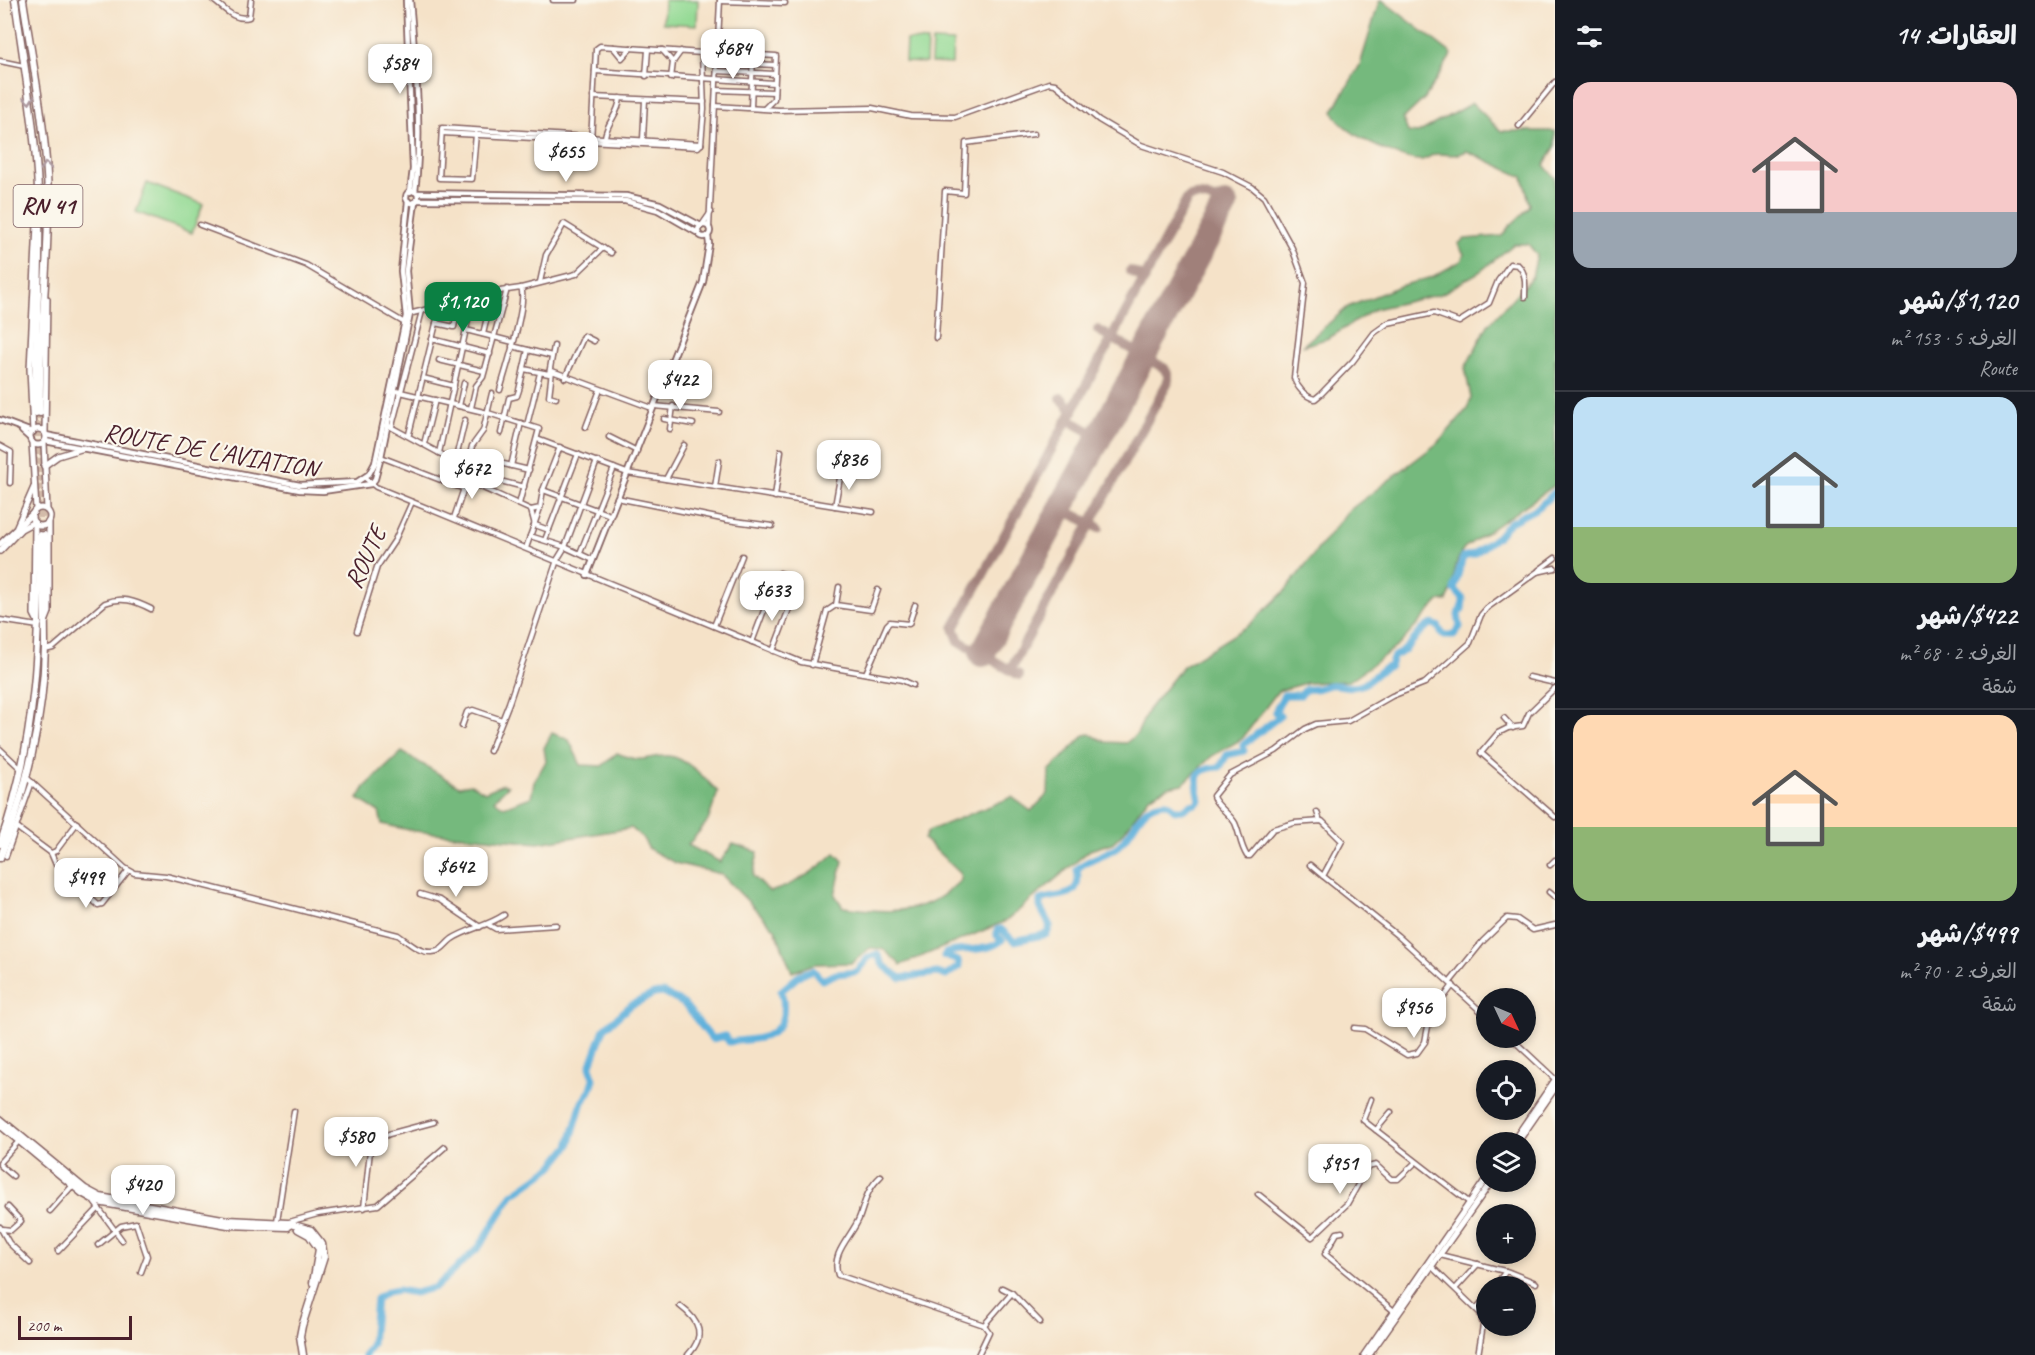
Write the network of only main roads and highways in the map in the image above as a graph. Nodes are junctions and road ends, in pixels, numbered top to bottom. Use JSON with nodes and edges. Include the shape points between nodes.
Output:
{"nodes":[{"id":1,"x":15,"y":0,"type":"edge"},
{"id":2,"x":23,"y":0,"type":"edge"},
{"id":3,"x":39,"y":220,"type":"junction"},
{"id":4,"x":44,"y":264,"type":"junction"},
{"id":5,"x":32,"y":436,"type":"junction"},
{"id":6,"x":45,"y":438,"type":"junction"},
{"id":7,"x":84,"y":448,"type":"road end"},
{"id":8,"x":44,"y":466,"type":"junction"},
{"id":9,"x":36,"y":482,"type":"junction"},
{"id":10,"x":47,"y":510,"type":"junction"},
{"id":11,"x":34,"y":511,"type":"junction"},
{"id":12,"x":49,"y":521,"type":"junction"},
{"id":13,"x":34,"y":523,"type":"junction"},
{"id":14,"x":19,"y":528,"type":"junction"},
{"id":15,"x":39,"y":535,"type":"junction"},
{"id":16,"x":0,"y":544,"type":"edge"},
{"id":17,"x":0,"y":551,"type":"edge"},
{"id":18,"x":41,"y":625,"type":"junction"},
{"id":19,"x":24,"y":774,"type":"junction"},
{"id":20,"x":0,"y":844,"type":"edge"},
{"id":21,"x":3,"y":857,"type":"edge"},
{"id":22,"x":1555,"y":1079,"type":"edge"},
{"id":23,"x":1555,"y":1088,"type":"edge"},
{"id":24,"x":0,"y":1119,"type":"edge"},
{"id":25,"x":0,"y":1125,"type":"edge"},
{"id":26,"x":1519,"y":1132,"type":"edge"},
{"id":27,"x":1525,"y":1132,"type":"edge"},
{"id":28,"x":1477,"y":1192,"type":"edge"},
{"id":29,"x":1484,"y":1192,"type":"edge"},
{"id":30,"x":94,"y":1197,"type":"junction"},
{"id":31,"x":302,"y":1355,"type":"edge"},
{"id":32,"x":1364,"y":1355,"type":"edge"},
{"id":33,"x":1369,"y":1355,"type":"edge"}],
"edges":[{"from":1,"to":3,"type":"main road","number":"RN 41","one_way":true,"via":[[36,158]]},
{"from":4,"to":2,"type":"main road","number":"RN 41","one_way":true,"via":[[47,174]]},
{"from":3,"to":4,"type":"main road","number":"RN 41","via":[[34,359],[38,413]]},
{"from":3,"to":5,"type":"main road","via":[[35,235],[30,369]]},
{"from":4,"to":6,"type":"main road","via":[[48,280]]},
{"from":5,"to":6,"type":"main road","via":[[37,445]]},
{"from":5,"to":6,"type":"main road","via":[[40,429]]},
{"from":5,"to":9,"type":"main road"},
{"from":6,"to":8,"type":"main road"},
{"from":7,"to":8,"type":"main road","via":[[58,456]]},
{"from":8,"to":10,"type":"main road"},
{"from":9,"to":11,"type":"main road"},
{"from":9,"to":14,"type":"main road"},
{"from":10,"to":11,"type":"main road"},
{"from":10,"to":12,"type":"main road"},
{"from":11,"to":13,"type":"main road"},
{"from":11,"to":14,"type":"main road"},
{"from":12,"to":13,"type":"main road","via":[[41,526]]},
{"from":12,"to":18,"type":"main road","via":[[49,612]]},
{"from":13,"to":14,"type":"main road"},
{"from":13,"to":15,"type":"main road"},
{"from":14,"to":15,"type":"main road"},
{"from":14,"to":16,"type":"main road"},
{"from":14,"to":17,"type":"main road"},
{"from":15,"to":18,"type":"main road"},
{"from":18,"to":19,"type":"main road"},
{"from":18,"to":19,"type":"main road","via":[[45,650],[37,722]]},
{"from":19,"to":20,"type":"main road"},
{"from":19,"to":21,"type":"main road"},
{"from":22,"to":26,"type":"main road"},
{"from":23,"to":27,"type":"main road"},
{"from":24,"to":30,"type":"main road"},
{"from":25,"to":30,"type":"main road","via":[[73,1185]]},
{"from":28,"to":32,"type":"main road"},
{"from":29,"to":33,"type":"main road"},
{"from":30,"to":31,"type":"main road","via":[[109,1205],[228,1225],[294,1227],[309,1235],[319,1253],[298,1323],[297,1340]]},
{"from":30,"to":31,"type":"main road","via":[[228,1220],[277,1221],[306,1227],[319,1238],[324,1257],[302,1326]]}]}
